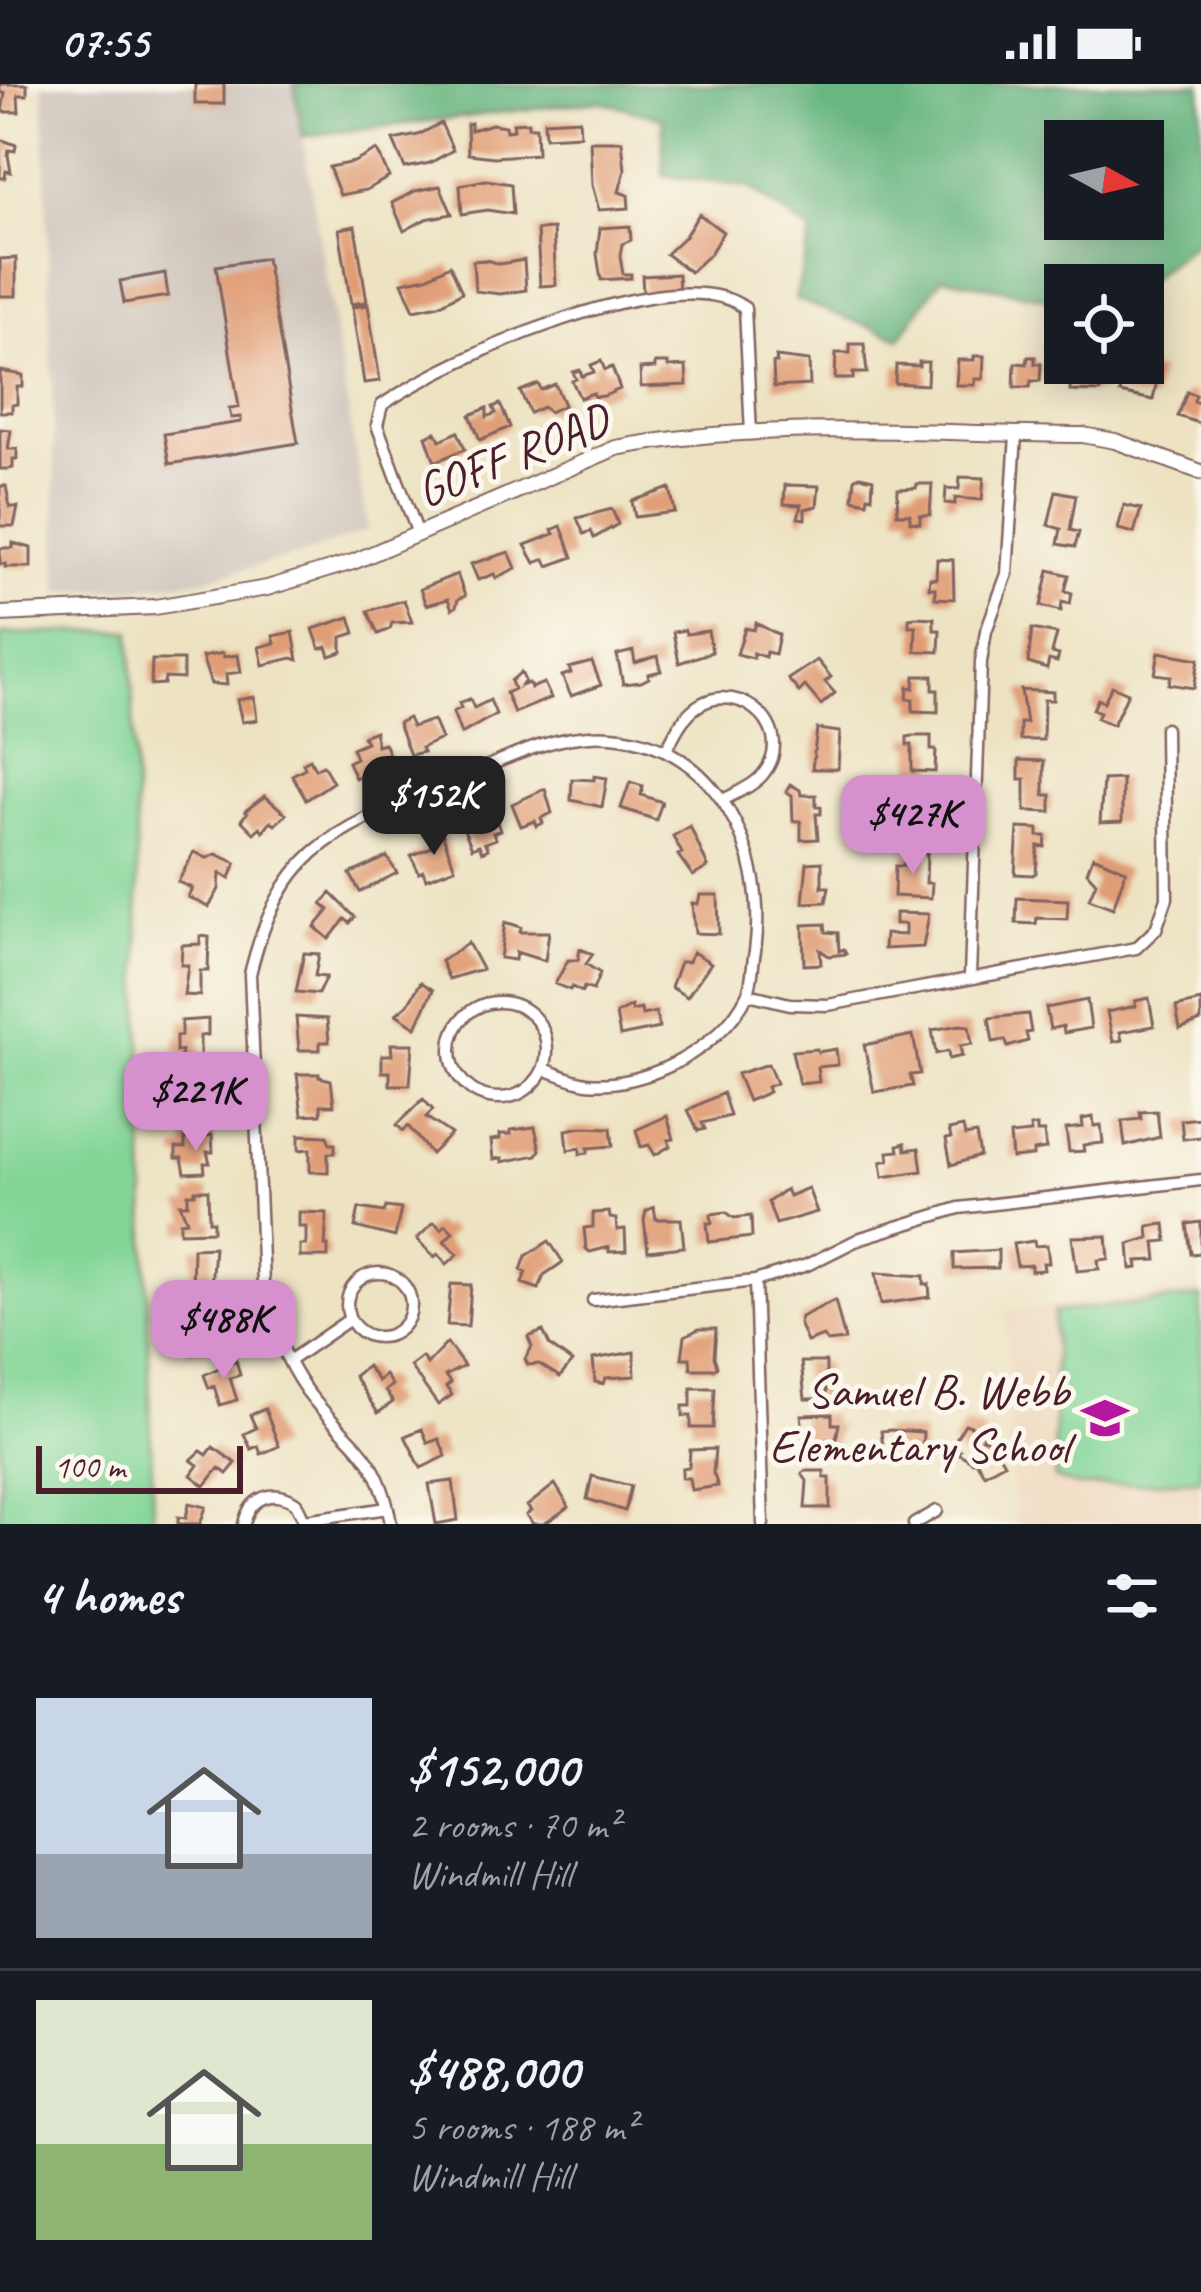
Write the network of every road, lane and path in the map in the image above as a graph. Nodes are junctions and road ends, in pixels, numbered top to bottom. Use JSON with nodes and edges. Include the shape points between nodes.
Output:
{"nodes":[{"id":1,"x":751,"y":434,"type":"junction"},
{"id":2,"x":1016,"y":435,"type":"junction"},
{"id":3,"x":1201,"y":472,"type":"edge"},
{"id":4,"x":418,"y":533,"type":"junction"},
{"id":5,"x":0,"y":614,"type":"edge"},
{"id":6,"x":1165,"y":729,"type":"dead end"},
{"id":7,"x":666,"y":750,"type":"junction"},
{"id":8,"x":725,"y":799,"type":"junction"},
{"id":9,"x":970,"y":977,"type":"junction"},
{"id":10,"x":748,"y":994,"type":"junction"},
{"id":11,"x":544,"y":1070,"type":"junction"},
{"id":12,"x":1201,"y":1180,"type":"edge"},
{"id":13,"x":755,"y":1281,"type":"junction"},
{"id":14,"x":593,"y":1300,"type":"dead end"},
{"id":15,"x":350,"y":1319,"type":"junction"},
{"id":16,"x":289,"y":1361,"type":"junction"},
{"id":17,"x":388,"y":1508,"type":"junction"},
{"id":18,"x":937,"y":1511,"type":"dead end"},
{"id":19,"x":306,"y":1522,"type":"edge"},
{"id":20,"x":244,"y":1524,"type":"edge"},
{"id":21,"x":391,"y":1524,"type":"edge"},
{"id":22,"x":764,"y":1524,"type":"edge"},
{"id":23,"x":914,"y":1524,"type":"edge"}],
"edges":[{"from":1,"to":2,"type":"street","name":"GOFF ROAD","via":[[898,428]]},
{"from":1,"to":4,"type":"street","name":"GOFF ROAD","via":[[616,448]]},
{"from":1,"to":4,"type":"street","via":[[746,308],[732,298],[632,298],[574,315],[382,405],[377,425]]},
{"from":2,"to":3,"type":"street","name":"GOFF ROAD","via":[[1115,441]]},
{"from":2,"to":9,"type":"street","via":[[1007,574],[981,662]]},
{"from":4,"to":5,"type":"street","name":"GOFF ROAD","via":[[267,588],[155,607]]},
{"from":6,"to":9,"type":"street","via":[[1167,898],[1156,929],[1136,948]]},
{"from":7,"to":8,"type":"street"},
{"from":7,"to":8,"type":"street","via":[[697,707],[732,697],[758,709],[771,759],[755,782]]},
{"from":7,"to":16,"type":"street","via":[[607,735],[532,749],[344,828],[307,856],[269,908],[250,974],[257,1160],[263,1284]]},
{"from":8,"to":10,"type":"street","via":[[756,883]]},
{"from":9,"to":10,"type":"street","via":[[828,1005]]},
{"from":10,"to":11,"type":"street","via":[[708,1040],[664,1070],[587,1083]]},
{"from":11,"to":11,"type":"street","via":[[531,1087],[489,1098],[455,1073],[454,1030],[486,1002],[528,1010],[548,1048]]},
{"from":12,"to":13,"type":"street","via":[[959,1208]]},
{"from":13,"to":14,"type":"street"},
{"from":13,"to":22,"type":"street"},
{"from":15,"to":15,"type":"street","via":[[348,1298],[360,1279],[391,1275],[407,1290],[407,1319],[393,1333],[364,1333]]},
{"from":15,"to":16,"type":"street"},
{"from":16,"to":17,"type":"street","via":[[375,1465]]},
{"from":17,"to":19,"type":"street"},
{"from":17,"to":21,"type":"street"},
{"from":18,"to":23,"type":"street"},
{"from":19,"to":20,"type":"street","via":[[287,1498],[268,1496],[251,1505]]}]}
